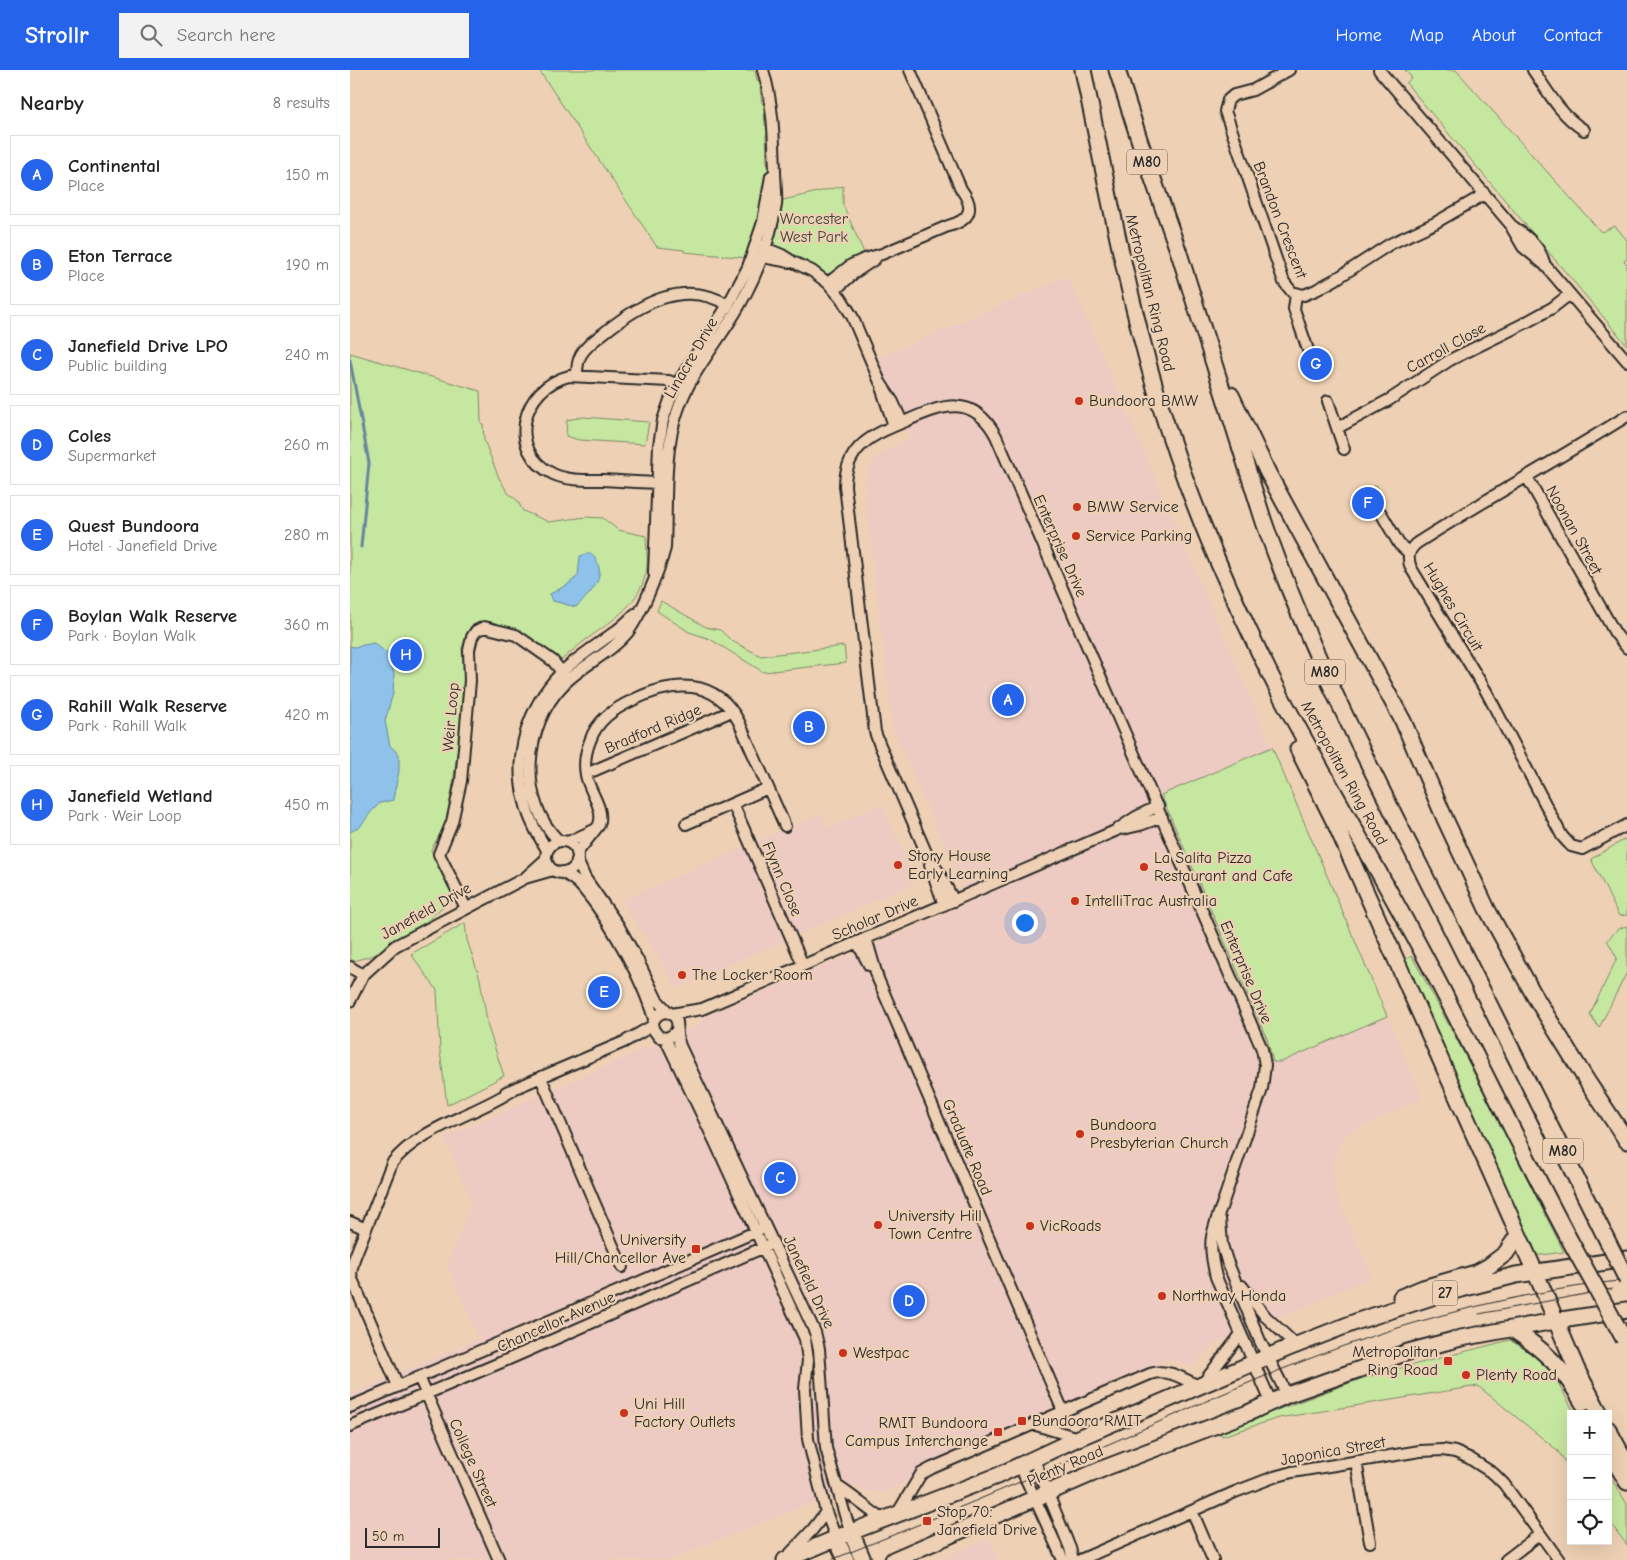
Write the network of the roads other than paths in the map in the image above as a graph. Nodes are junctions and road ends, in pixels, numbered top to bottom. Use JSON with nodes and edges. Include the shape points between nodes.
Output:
{"nodes":[{"id":1,"x":764,"y":70,"type":"edge"},
{"id":2,"x":910,"y":70,"type":"edge"},
{"id":3,"x":1084,"y":70,"type":"edge"},
{"id":4,"x":1117,"y":70,"type":"edge"},
{"id":5,"x":1288,"y":70,"type":"edge"},
{"id":6,"x":1379,"y":70,"type":"edge"},
{"id":7,"x":1533,"y":70,"type":"edge"},
{"id":8,"x":1584,"y":130,"type":"dead end"},
{"id":9,"x":1485,"y":194,"type":"junction"},
{"id":10,"x":759,"y":251,"type":"junction"},
{"id":11,"x":831,"y":287,"type":"junction"},
{"id":12,"x":1296,"y":294,"type":"junction"},
{"id":13,"x":1570,"y":294,"type":"junction"},
{"id":14,"x":728,"y":305,"type":"junction"},
{"id":15,"x":1308,"y":350,"type":"dead end"},
{"id":16,"x":1212,"y":358,"type":"junction"},
{"id":17,"x":1627,"y":361,"type":"edge"},
{"id":18,"x":577,"y":376,"type":"junction"},
{"id":19,"x":682,"y":387,"type":"junction"},
{"id":20,"x":1328,"y":401,"type":"dead end"},
{"id":21,"x":1627,"y":416,"type":"edge"},
{"id":22,"x":898,"y":424,"type":"junction"},
{"id":23,"x":1337,"y":428,"type":"junction"},
{"id":24,"x":1344,"y":449,"type":"dead end"},
{"id":25,"x":1527,"y":477,"type":"junction"},
{"id":26,"x":662,"y":483,"type":"junction"},
{"id":27,"x":1380,"y":513,"type":"dead end"},
{"id":28,"x":1409,"y":553,"type":"junction"},
{"id":29,"x":1627,"y":648,"type":"edge"},
{"id":30,"x":1261,"y":657,"type":"junction"},
{"id":31,"x":565,"y":676,"type":"junction"},
{"id":32,"x":732,"y":711,"type":"junction"},
{"id":33,"x":586,"y":774,"type":"junction"},
{"id":34,"x":768,"y":788,"type":"junction"},
{"id":35,"x":733,"y":804,"type":"junction"},
{"id":36,"x":1158,"y":806,"type":"junction"},
{"id":37,"x":1162,"y":817,"type":"junction"},
{"id":38,"x":686,"y":824,"type":"dead end"},
{"id":39,"x":1627,"y":824,"type":"edge"},
{"id":40,"x":785,"y":826,"type":"dead end"},
{"id":41,"x":596,"y":829,"type":"junction"},
{"id":42,"x":1115,"y":831,"type":"junction"},
{"id":43,"x":564,"y":842,"type":"junction"},
{"id":44,"x":547,"y":855,"type":"junction"},
{"id":45,"x":577,"y":857,"type":"junction"},
{"id":46,"x":928,"y":857,"type":"junction"},
{"id":47,"x":558,"y":871,"type":"junction"},
{"id":48,"x":525,"y":878,"type":"junction"},
{"id":49,"x":954,"y":901,"type":"junction"},
{"id":50,"x":944,"y":905,"type":"junction"},
{"id":51,"x":466,"y":908,"type":"junction"},
{"id":52,"x":861,"y":940,"type":"junction"},
{"id":53,"x":803,"y":966,"type":"junction"},
{"id":54,"x":350,"y":967,"type":"edge"},
{"id":55,"x":363,"y":976,"type":"junction"},
{"id":56,"x":350,"y":1001,"type":"edge"},
{"id":57,"x":702,"y":1009,"type":"junction"},
{"id":58,"x":670,"y":1014,"type":"junction"},
{"id":59,"x":657,"y":1030,"type":"junction"},
{"id":60,"x":677,"y":1030,"type":"junction"},
{"id":61,"x":541,"y":1078,"type":"junction"},
{"id":62,"x":1587,"y":1081,"type":"junction"},
{"id":63,"x":1627,"y":1136,"type":"edge"},
{"id":64,"x":1627,"y":1141,"type":"edge"},
{"id":65,"x":1220,"y":1211,"type":"junction"},
{"id":66,"x":350,"y":1222,"type":"edge"},
{"id":67,"x":366,"y":1229,"type":"junction"},
{"id":68,"x":760,"y":1230,"type":"junction"},
{"id":69,"x":1518,"y":1235,"type":"junction"},
{"id":70,"x":768,"y":1245,"type":"junction"},
{"id":71,"x":1627,"y":1259,"type":"edge"},
{"id":72,"x":1531,"y":1266,"type":"junction"},
{"id":73,"x":622,"y":1267,"type":"dead end"},
{"id":74,"x":1232,"y":1274,"type":"junction"},
{"id":75,"x":1627,"y":1280,"type":"edge"},
{"id":76,"x":1627,"y":1310,"type":"edge"},
{"id":77,"x":1358,"y":1321,"type":"junction"},
{"id":78,"x":1558,"y":1327,"type":"junction"},
{"id":79,"x":1512,"y":1329,"type":"junction"},
{"id":80,"x":1241,"y":1334,"type":"junction"},
{"id":81,"x":517,"y":1335,"type":"junction"},
{"id":82,"x":1626,"y":1342,"type":"edge"},
{"id":83,"x":1296,"y":1345,"type":"junction"},
{"id":84,"x":524,"y":1352,"type":"junction"},
{"id":85,"x":1261,"y":1360,"type":"junction"},
{"id":86,"x":419,"y":1377,"type":"junction"},
{"id":87,"x":398,"y":1386,"type":"junction"},
{"id":88,"x":1200,"y":1387,"type":"junction"},
{"id":89,"x":426,"y":1394,"type":"junction"},
{"id":90,"x":1287,"y":1395,"type":"junction"},
{"id":91,"x":1271,"y":1402,"type":"junction"},
{"id":92,"x":824,"y":1403,"type":"junction"},
{"id":93,"x":350,"y":1407,"type":"edge"},
{"id":94,"x":1586,"y":1410,"type":"edge"},
{"id":95,"x":1598,"y":1410,"type":"edge"},
{"id":96,"x":1063,"y":1411,"type":"junction"},
{"id":97,"x":806,"y":1416,"type":"junction"},
{"id":98,"x":1034,"y":1424,"type":"junction"},
{"id":99,"x":350,"y":1426,"type":"edge"},
{"id":100,"x":1612,"y":1436,"type":"edge"},
{"id":101,"x":1078,"y":1438,"type":"junction"},
{"id":102,"x":1611,"y":1455,"type":"edge"},
{"id":103,"x":1356,"y":1461,"type":"junction"},
{"id":104,"x":1027,"y":1463,"type":"junction"},
{"id":105,"x":1627,"y":1464,"type":"edge"},
{"id":106,"x":1627,"y":1482,"type":"edge"},
{"id":107,"x":837,"y":1486,"type":"junction"},
{"id":108,"x":1041,"y":1495,"type":"junction"},
{"id":109,"x":1192,"y":1511,"type":"junction"},
{"id":110,"x":826,"y":1512,"type":"junction"},
{"id":111,"x":890,"y":1517,"type":"junction"},
{"id":112,"x":852,"y":1532,"type":"junction"},
{"id":113,"x":1540,"y":1534,"type":"junction"},
{"id":114,"x":836,"y":1538,"type":"junction"},
{"id":115,"x":1370,"y":1542,"type":"dead end"},
{"id":116,"x":499,"y":1560,"type":"edge"},
{"id":117,"x":785,"y":1560,"type":"edge"},
{"id":118,"x":846,"y":1560,"type":"edge"},
{"id":119,"x":863,"y":1560,"type":"edge"},
{"id":120,"x":893,"y":1560,"type":"edge"},
{"id":121,"x":1062,"y":1560,"type":"edge"},
{"id":122,"x":1074,"y":1560,"type":"edge"},
{"id":123,"x":1080,"y":1560,"type":"edge"},
{"id":124,"x":1213,"y":1560,"type":"edge"},
{"id":125,"x":1506,"y":1560,"type":"edge"},
{"id":126,"x":1559,"y":1560,"type":"edge"}],
"edges":[{"from":1,"to":10,"type":"street","name":"Linacre Drive","via":[[772,113],[776,204]]},
{"from":2,"to":11,"type":"street","via":[[961,189],[963,210],[948,226],[882,254]]},
{"from":3,"to":30,"type":"highway","name":"Metropolitan Ring Road","number":"M80","via":[[1122,256],[1158,396],[1208,536]]},
{"from":4,"to":16,"type":"highway","name":"Metropolitan Ring Road","number":"M80"},
{"from":5,"to":12,"type":"street","name":"Brandon Crescent","via":[[1253,90],[1234,95],[1228,100],[1225,111],[1284,282]]},
{"from":6,"to":9,"type":"street"},
{"from":7,"to":8,"type":"street","via":[[1567,119]]},
{"from":9,"to":12,"type":"street","name":"Brandon Crescent","via":[[1390,244],[1316,290]]},
{"from":9,"to":13,"type":"street","via":[[1511,225],[1522,247],[1545,265]]},
{"from":10,"to":11,"type":"street","via":[[782,255],[812,271]]},
{"from":10,"to":14,"type":"street","name":"Linacre Drive"},
{"from":10,"to":19,"type":"street","name":"Linacre Drive","via":[[752,282],[738,309]]},
{"from":11,"to":22,"type":"street","via":[[850,312],[880,382],[886,405]]},
{"from":12,"to":15,"type":"street","via":[[1294,309]]},
{"from":13,"to":17,"type":"street"},
{"from":13,"to":23,"type":"street","name":"Carroll Close","via":[[1552,308],[1450,360],[1389,400]]},
{"from":14,"to":18,"type":"street","via":[[713,297],[694,294],[672,295],[646,304],[583,351]]},
{"from":14,"to":19,"type":"street","name":"Linacre Drive"},
{"from":16,"to":62,"type":"highway","via":[[1268,473],[1403,721],[1487,909],[1534,995]]},
{"from":16,"to":75,"type":"highway","name":"Metropolitan Ring Road","number":"M80","bridge":true,"via":[[1272,546],[1306,632],[1363,754]]},
{"from":18,"to":19,"type":"street","via":[[669,381]]},
{"from":18,"to":26,"type":"street","via":[[550,384],[528,409],[525,434],[528,448],[536,461],[565,478]]},
{"from":19,"to":26,"type":"street","name":"Linacre Drive","via":[[668,405],[661,431]]},
{"from":20,"to":23,"type":"street"},
{"from":21,"to":25,"type":"street","name":"Hughes Circuit"},
{"from":22,"to":36,"type":"street","name":"Enterprise Drive","via":[[930,410],[959,406],[974,412],[991,427]]},
{"from":22,"to":46,"type":"street","name":"Enterprise Drive","via":[[870,438],[853,455],[846,470],[846,497],[875,732]]},
{"from":23,"to":24,"type":"street"},
{"from":25,"to":28,"type":"street","name":"Hughes Circuit","via":[[1417,543]]},
{"from":25,"to":29,"type":"street","name":"Noonan Street","via":[[1615,633]]},
{"from":26,"to":31,"type":"street","name":"Linacre Drive","via":[[654,579],[640,610]]},
{"from":27,"to":28,"type":"street","via":[[1399,544]]},
{"from":28,"to":39,"type":"street","name":"Hughes Circuit","via":[[1411,568],[1486,691],[1566,842],[1582,848]]},
{"from":30,"to":69,"type":"highway","via":[[1274,700],[1340,834]]},
{"from":30,"to":82,"type":"highway","name":"Metropolitan Ring Road","number":"M80","bridge":true,"via":[[1419,946],[1544,1193]]},
{"from":31,"to":43,"type":"street","name":"Linacre Drive","via":[[541,718],[530,766],[540,815],[548,829]]},
{"from":31,"to":44,"type":"street","name":"Linacre Drive","via":[[541,697],[532,714],[520,763],[524,802]]},
{"from":31,"to":51,"type":"street","name":"Weir Loop","via":[[553,661],[516,635],[484,626],[472,637],[461,781],[452,822],[439,854]]},
{"from":32,"to":33,"type":"street","name":"Bradford Ridge"},
{"from":32,"to":33,"type":"street","via":[[719,697],[694,686],[671,687],[639,697],[615,709],[600,722],[587,748]]},
{"from":32,"to":34,"type":"street","via":[[740,722]]},
{"from":33,"to":41,"type":"street","via":[[600,813]]},
{"from":34,"to":35,"type":"street"},
{"from":34,"to":40,"type":"street"},
{"from":35,"to":38,"type":"street"},
{"from":35,"to":53,"type":"street","name":"Flynn Close"},
{"from":36,"to":37,"type":"street","name":"Enterprise Drive"},
{"from":36,"to":42,"type":"street","name":"Scholar Drive"},
{"from":37,"to":42,"type":"street","name":"Scholar Drive"},
{"from":37,"to":65,"type":"street","name":"Enterprise Drive","via":[[1264,1057],[1262,1089]]},
{"from":41,"to":43,"type":"street"},
{"from":41,"to":45,"type":"street"},
{"from":42,"to":49,"type":"street","name":"Scholar Drive"},
{"from":43,"to":44,"type":"street","via":[[552,844]]},
{"from":43,"to":45,"type":"street","via":[[575,848]]},
{"from":44,"to":47,"type":"street","via":[[550,867]]},
{"from":44,"to":48,"type":"street","name":"Janefield Drive"},
{"from":45,"to":47,"type":"street","via":[[572,868]]},
{"from":45,"to":58,"type":"street","via":[[586,878],[618,925],[657,1000]]},
{"from":46,"to":49,"type":"street","name":"Enterprise Drive"},
{"from":46,"to":50,"type":"street","name":"Enterprise Drive"},
{"from":47,"to":48,"type":"street","name":"Janefield Drive"},
{"from":47,"to":59,"type":"street","name":"Janefield Drive","via":[[578,883],[611,928],[647,998]]},
{"from":48,"to":51,"type":"street","name":"Janefield Drive"},
{"from":49,"to":50,"type":"street","name":"Scholar Drive"},
{"from":50,"to":52,"type":"street","name":"Scholar Drive"},
{"from":51,"to":55,"type":"street","name":"Janefield Drive","via":[[395,946]]},
{"from":52,"to":53,"type":"street","name":"Scholar Drive"},
{"from":52,"to":96,"type":"street","name":"Graduate Road"},
{"from":53,"to":57,"type":"street","name":"Scholar Drive"},
{"from":54,"to":55,"type":"street"},
{"from":55,"to":56,"type":"street","name":"Janefield Drive"},
{"from":57,"to":58,"type":"street","name":"Scholar Drive"},
{"from":57,"to":60,"type":"street","name":"Scholar Drive"},
{"from":58,"to":59,"type":"street","via":[[661,1013]]},
{"from":58,"to":60,"type":"street","via":[[677,1022]]},
{"from":59,"to":60,"type":"street","via":[[671,1037]]},
{"from":59,"to":61,"type":"street"},
{"from":59,"to":68,"type":"street","name":"Janefield Drive"},
{"from":60,"to":68,"type":"street","name":"Janefield Drive","via":[[680,1046]]},
{"from":61,"to":67,"type":"street","via":[[443,1125],[398,1156],[392,1163]]},
{"from":61,"to":73,"type":"street"},
{"from":62,"to":63,"type":"highway"},
{"from":62,"to":64,"type":"highway"},
{"from":65,"to":74,"type":"street","name":"Enterprise Drive","via":[[1222,1245]]},
{"from":65,"to":80,"type":"street","name":"Enterprise Drive","via":[[1211,1239],[1211,1256],[1216,1277]]},
{"from":66,"to":67,"type":"street"},
{"from":67,"to":87,"type":"street","via":[[354,1259],[352,1279]]},
{"from":68,"to":70,"type":"street","name":"Janefield Drive"},
{"from":68,"to":81,"type":"street","name":"Chancellor Avenue"},
{"from":69,"to":72,"type":"highway"},
{"from":69,"to":77,"type":"highway","via":[[1506,1253],[1476,1273],[1423,1288]]},
{"from":70,"to":84,"type":"street","name":"Chancellor Avenue"},
{"from":70,"to":92,"type":"street","name":"Janefield Drive","via":[[815,1332],[820,1349]]},
{"from":70,"to":97,"type":"street","name":"Janefield Drive","via":[[805,1338],[808,1360]]},
{"from":71,"to":72,"type":"highway","name":"Plenty Road","number":"27"},
{"from":72,"to":77,"type":"highway","name":"Plenty Road","number":"27","via":[[1516,1275]]},
{"from":72,"to":78,"type":"highway"},
{"from":74,"to":83,"type":"street","via":[[1265,1316]]},
{"from":74,"to":85,"type":"street","name":"Enterprise Drive"},
{"from":76,"to":78,"type":"highway","name":"Plenty Road"},
{"from":77,"to":83,"type":"highway","name":"Plenty Road","number":"27"},
{"from":78,"to":79,"type":"highway","name":"Plenty Road"},
{"from":78,"to":95,"type":"highway"},
{"from":79,"to":90,"type":"highway","name":"Plenty Road","via":[[1423,1347]]},
{"from":79,"to":94,"type":"highway","via":[[1542,1351],[1564,1373]]},
{"from":80,"to":85,"type":"street","name":"Enterprise Drive"},
{"from":80,"to":88,"type":"street"},
{"from":81,"to":84,"type":"street"},
{"from":81,"to":86,"type":"street","name":"Chancellor Avenue"},
{"from":83,"to":85,"type":"highway","name":"Plenty Road"},
{"from":84,"to":89,"type":"street","name":"Chancellor Avenue"},
{"from":85,"to":88,"type":"highway","name":"Plenty Road"},
{"from":85,"to":90,"type":"street","name":"Enterprise Drive"},
{"from":85,"to":91,"type":"street","name":"Enterprise Drive"},
{"from":86,"to":87,"type":"street","name":"Chancellor Avenue"},
{"from":86,"to":89,"type":"street","name":"College Street"},
{"from":87,"to":93,"type":"street","name":"Chancellor Avenue"},
{"from":88,"to":96,"type":"street","via":[[1173,1374],[1156,1372]]},
{"from":88,"to":101,"type":"highway","name":"Plenty Road"},
{"from":89,"to":99,"type":"street","name":"Chancellor Avenue"},
{"from":89,"to":116,"type":"street","name":"College Street"},
{"from":90,"to":91,"type":"highway","name":"Plenty Road"},
{"from":91,"to":108,"type":"highway","name":"Plenty Road"},
{"from":92,"to":97,"type":"street","via":[[813,1406]]},
{"from":92,"to":107,"type":"street","name":"Janefield Drive","via":[[826,1448]]},
{"from":96,"to":98,"type":"street"},
{"from":97,"to":110,"type":"street","name":"Janefield Drive","via":[[809,1448]]},
{"from":98,"to":101,"type":"street","name":"Plenty Road"},
{"from":98,"to":111,"type":"street","via":[[921,1474]]},
{"from":100,"to":105,"type":"highway"},
{"from":101,"to":104,"type":"highway","name":"Plenty Road"},
{"from":102,"to":106,"type":"highway"},
{"from":103,"to":109,"type":"street","name":"Japonica Street","via":[[1274,1477]]},
{"from":103,"to":113,"type":"street","name":"Japonica Street","via":[[1432,1450],[1455,1452],[1484,1466],[1499,1479]]},
{"from":103,"to":115,"type":"street"},
{"from":104,"to":108,"type":"street"},
{"from":104,"to":108,"type":"street"},
{"from":104,"to":111,"type":"highway","name":"Plenty Road"},
{"from":107,"to":111,"type":"street","via":[[865,1508]]},
{"from":107,"to":112,"type":"street","name":"Janefield Drive"},
{"from":108,"to":120,"type":"highway","name":"Plenty Road"},
{"from":108,"to":121,"type":"street"},
{"from":108,"to":122,"type":"street"},
{"from":109,"to":123,"type":"street","name":"Japonica Street"},
{"from":109,"to":124,"type":"street"},
{"from":110,"to":114,"type":"street","name":"Janefield Drive"},
{"from":110,"to":117,"type":"street"},
{"from":111,"to":112,"type":"highway","name":"Plenty Road"},
{"from":112,"to":114,"type":"highway","name":"Plenty Road"},
{"from":112,"to":119,"type":"highway","name":"Janefield Drive"},
{"from":113,"to":125,"type":"street"},
{"from":113,"to":126,"type":"street","name":"Japonica Street"},
{"from":114,"to":117,"type":"highway","name":"Plenty Road"},
{"from":114,"to":118,"type":"highway","name":"Janefield Drive"}]}
